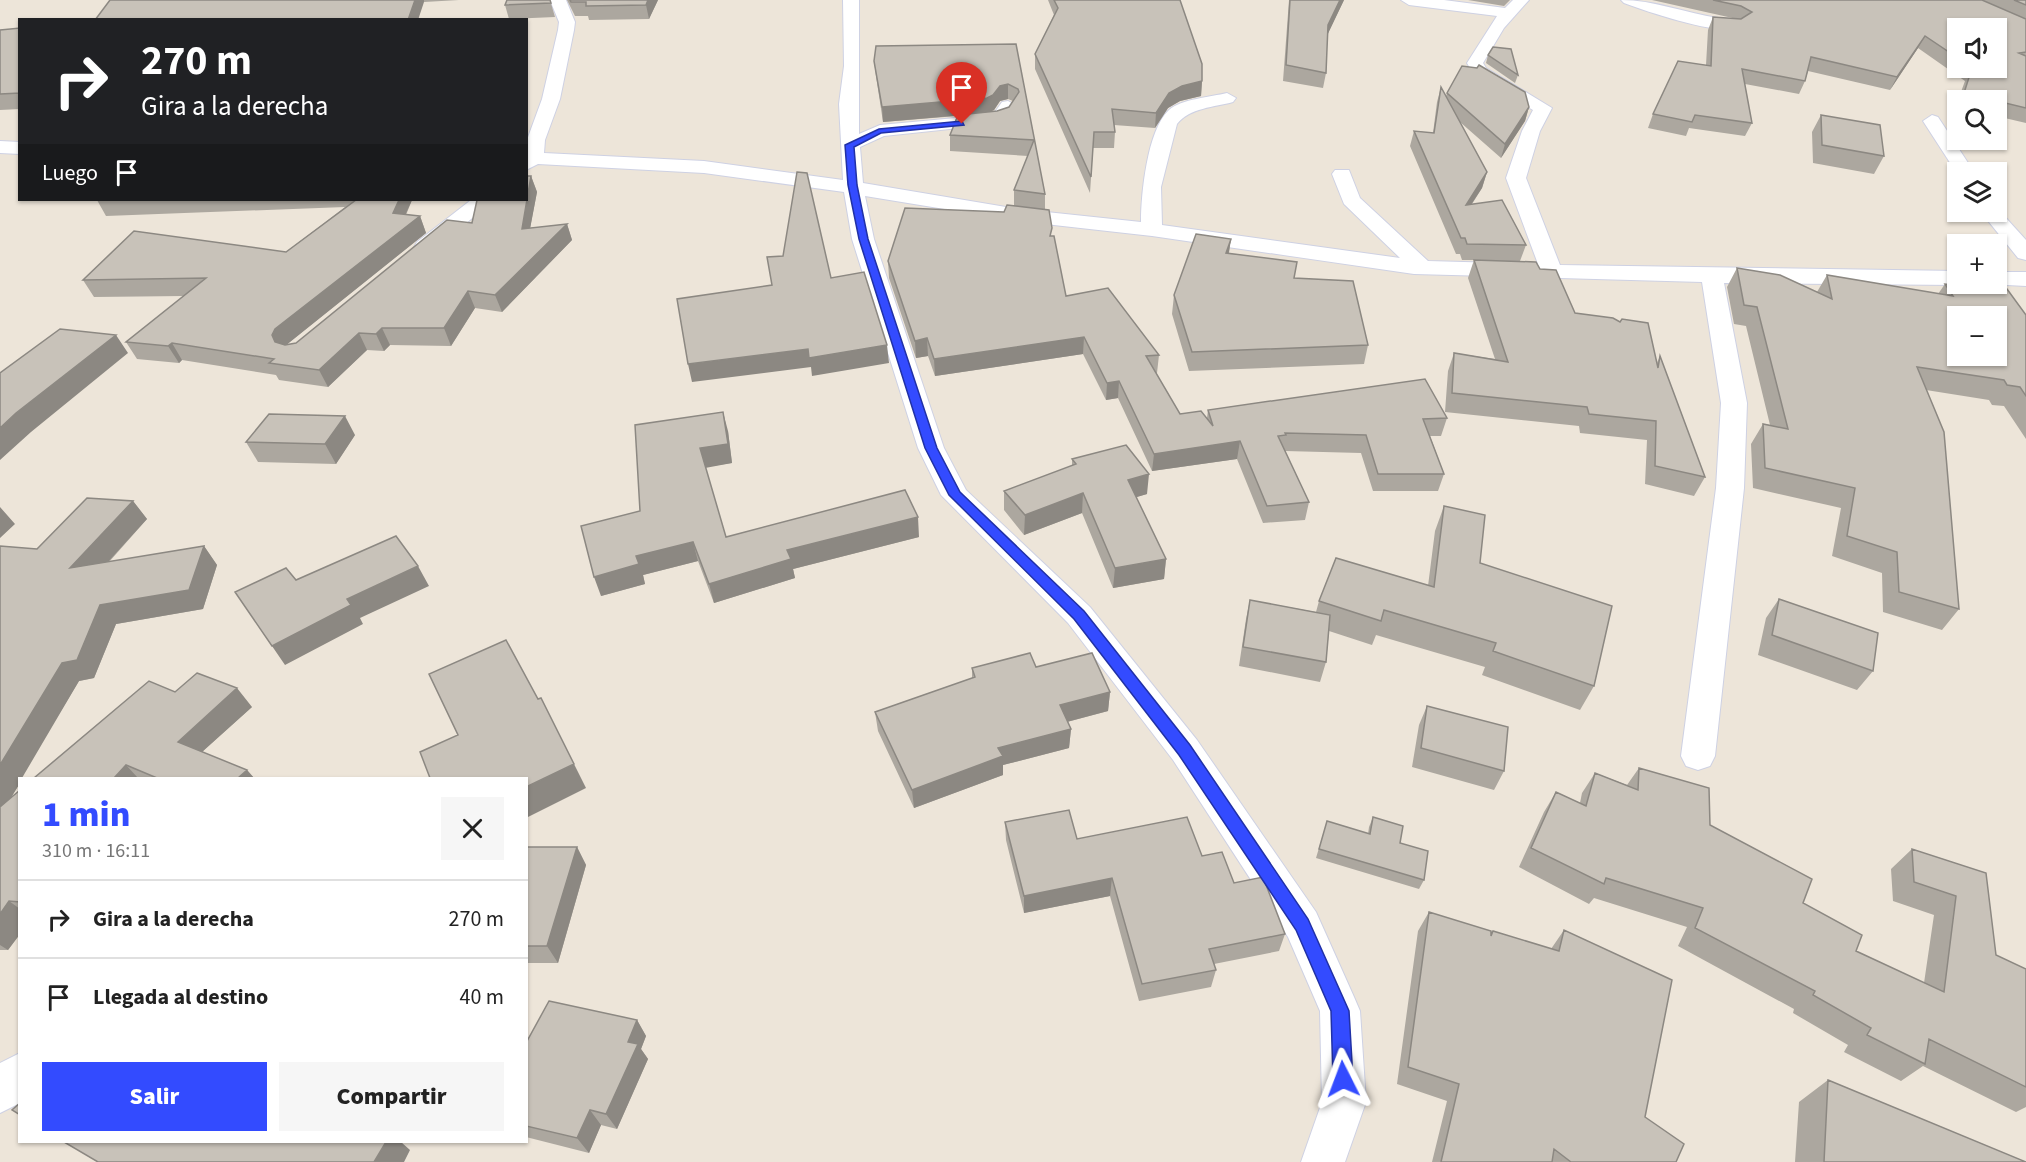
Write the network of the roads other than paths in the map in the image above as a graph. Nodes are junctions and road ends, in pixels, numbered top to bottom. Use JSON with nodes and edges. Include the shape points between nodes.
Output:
{"nodes":[{"id":1,"x":558,"y":0,"type":"edge"},
{"id":2,"x":851,"y":0,"type":"edge"},
{"id":3,"x":1409,"y":0,"type":"edge"},
{"id":4,"x":1629,"y":0,"type":"edge"},
{"id":5,"x":1514,"y":7,"type":"edge"},
{"id":6,"x":1736,"y":25,"type":"edge"},
{"id":7,"x":1227,"y":98,"type":"dead end"},
{"id":8,"x":1008,"y":106,"type":"edge"},
{"id":9,"x":1932,"y":121,"type":"dead end"},
{"id":10,"x":850,"y":145,"type":"junction"},
{"id":11,"x":0,"y":147,"type":"edge"},
{"id":12,"x":18,"y":148,"type":"edge"},
{"id":13,"x":529,"y":160,"type":"edge"},
{"id":14,"x":1959,"y":162,"type":"edge"},
{"id":15,"x":1341,"y":174,"type":"dead end"},
{"id":16,"x":853,"y":185,"type":"junction"},
{"id":17,"x":482,"y":201,"type":"edge"},
{"id":18,"x":2000,"y":222,"type":"edge"},
{"id":19,"x":1152,"y":231,"type":"junction"},
{"id":20,"x":2026,"y":253,"type":"edge"},
{"id":21,"x":411,"y":258,"type":"edge"},
{"id":22,"x":1422,"y":267,"type":"junction"},
{"id":23,"x":1551,"y":270,"type":"junction"},
{"id":24,"x":1712,"y":276,"type":"junction"},
{"id":25,"x":1947,"y":278,"type":"edge"},
{"id":26,"x":2007,"y":279,"type":"edge"},
{"id":27,"x":2026,"y":279,"type":"edge"},
{"id":28,"x":1698,"y":756,"type":"dead end"},
{"id":29,"x":18,"y":1076,"type":"edge"},
{"id":30,"x":0,"y":1092,"type":"edge"},
{"id":31,"x":1323,"y":1162,"type":"edge"}],
"edges":[{"from":1,"to":13,"type":"street","via":[[567,22],[566,30],[551,99]]},
{"from":2,"to":10,"type":"street"},
{"from":3,"to":5,"type":"street"},
{"from":4,"to":6,"type":"street","via":[[1684,18]]},
{"from":5,"to":23,"type":"street","via":[[1475,63],[1480,71],[1543,108],[1522,154],[1516,178]]},
{"from":7,"to":19,"type":"street","via":[[1185,109],[1168,123],[1151,187]]},
{"from":8,"to":10,"type":"street","via":[[1002,116],[991,120],[879,131]]},
{"from":9,"to":14,"type":"street"},
{"from":10,"to":16,"type":"street"},
{"from":11,"to":12,"type":"street"},
{"from":13,"to":16,"type":"street","via":[[704,166]]},
{"from":15,"to":22,"type":"street","via":[[1351,200]]},
{"from":16,"to":19,"type":"street","via":[[1018,215]]},
{"from":16,"to":31,"type":"street","via":[[863,239],[899,352],[931,448],[955,495],[1079,615],[1185,750],[1302,925],[1340,1011],[1344,1102]]},
{"from":17,"to":21,"type":"street"},
{"from":18,"to":20,"type":"street"},
{"from":19,"to":22,"type":"street"},
{"from":22,"to":23,"type":"street"},
{"from":23,"to":24,"type":"street"},
{"from":24,"to":25,"type":"street"},
{"from":24,"to":28,"type":"street","via":[[1734,403],[1730,488]]},
{"from":26,"to":27,"type":"street"},
{"from":29,"to":30,"type":"street"}]}
